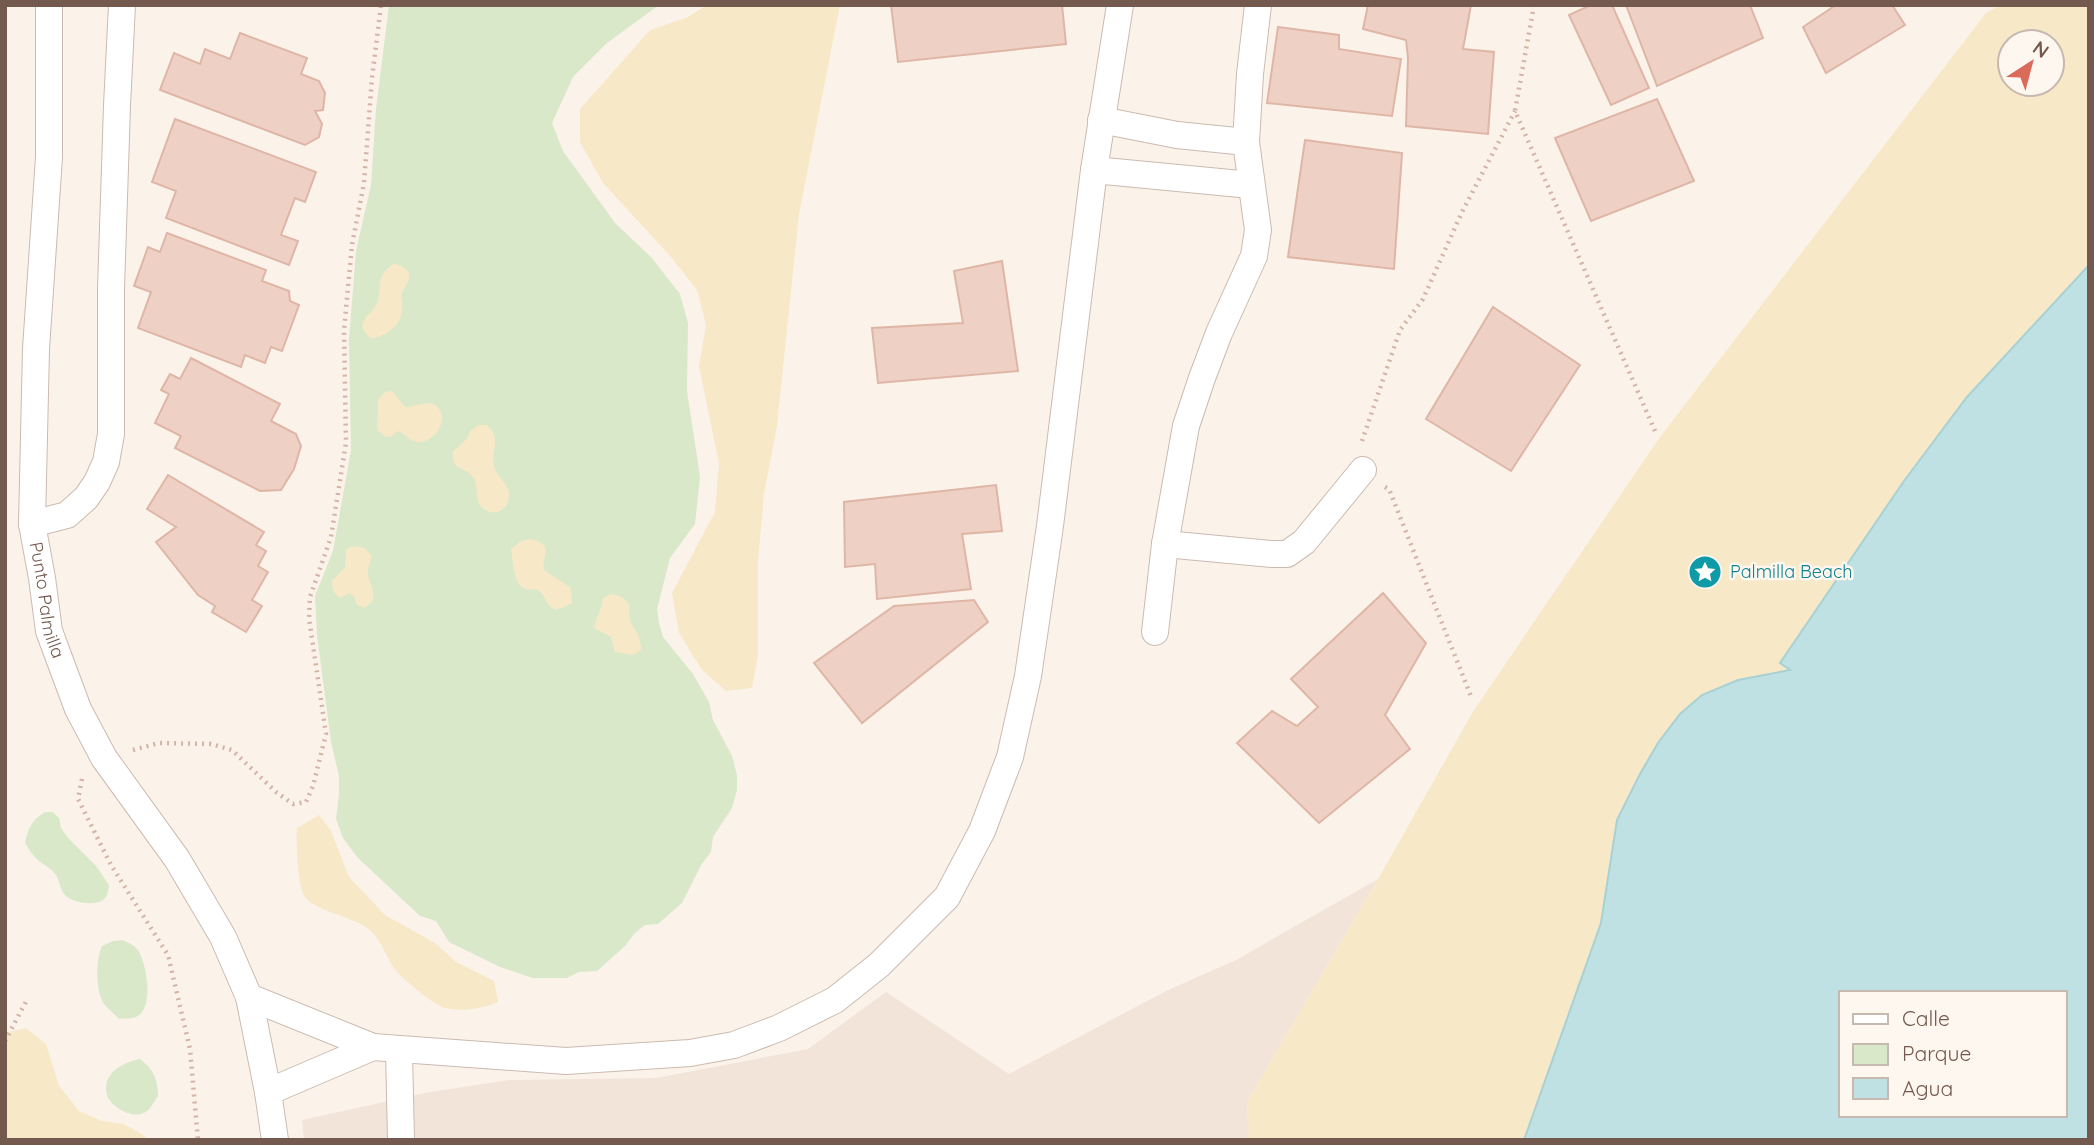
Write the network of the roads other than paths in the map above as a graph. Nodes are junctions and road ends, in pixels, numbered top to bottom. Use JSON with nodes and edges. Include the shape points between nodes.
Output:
{"nodes":[{"id":1,"x":49,"y":5,"type":"edge"},
{"id":2,"x":122,"y":5,"type":"edge"},
{"id":3,"x":1120,"y":5,"type":"edge"},
{"id":4,"x":1258,"y":5,"type":"edge"},
{"id":5,"x":1101,"y":120,"type":"junction"},
{"id":6,"x":1246,"y":142,"type":"junction"},
{"id":7,"x":1094,"y":170,"type":"junction"},
{"id":8,"x":1251,"y":185,"type":"junction"},
{"id":9,"x":1363,"y":470,"type":"road end"},
{"id":10,"x":32,"y":524,"type":"junction"},
{"id":11,"x":1166,"y":544,"type":"junction"},
{"id":12,"x":1155,"y":632,"type":"dead end"},
{"id":13,"x":249,"y":997,"type":"junction"},
{"id":14,"x":373,"y":1047,"type":"junction"},
{"id":15,"x":399,"y":1051,"type":"junction"},
{"id":16,"x":268,"y":1092,"type":"junction"},
{"id":17,"x":275,"y":1140,"type":"edge"},
{"id":18,"x":401,"y":1140,"type":"edge"}],
"edges":[{"from":1,"to":10,"type":"street","name":"Punto Palmilla","via":[[48,157],[36,349]]},
{"from":2,"to":10,"type":"street","via":[[111,289],[111,434],[106,462],[86,498],[67,515]]},
{"from":3,"to":5,"type":"street"},
{"from":4,"to":6,"type":"street"},
{"from":5,"to":6,"type":"street"},
{"from":5,"to":7,"type":"street"},
{"from":6,"to":8,"type":"street"},
{"from":7,"to":8,"type":"street"},
{"from":7,"to":15,"type":"street","via":[[1028,676],[1010,757],[982,831],[947,897],[879,965],[835,1000],[734,1045],[690,1053],[566,1061]]},
{"from":8,"to":11,"type":"street","via":[[1258,230],[1254,256],[1215,344],[1186,426]]},
{"from":9,"to":11,"type":"street","via":[[1304,542],[1287,554]]},
{"from":10,"to":13,"type":"street","name":"Punto Palmilla","via":[[49,631],[78,709],[104,758],[177,859],[223,937]]},
{"from":11,"to":12,"type":"street"},
{"from":13,"to":14,"type":"street"},
{"from":13,"to":16,"type":"street","name":"Punto Palmilla"},
{"from":14,"to":15,"type":"street"},
{"from":14,"to":16,"type":"street"},
{"from":15,"to":18,"type":"street"},
{"from":16,"to":17,"type":"street","name":"Punto Palmilla"}]}
